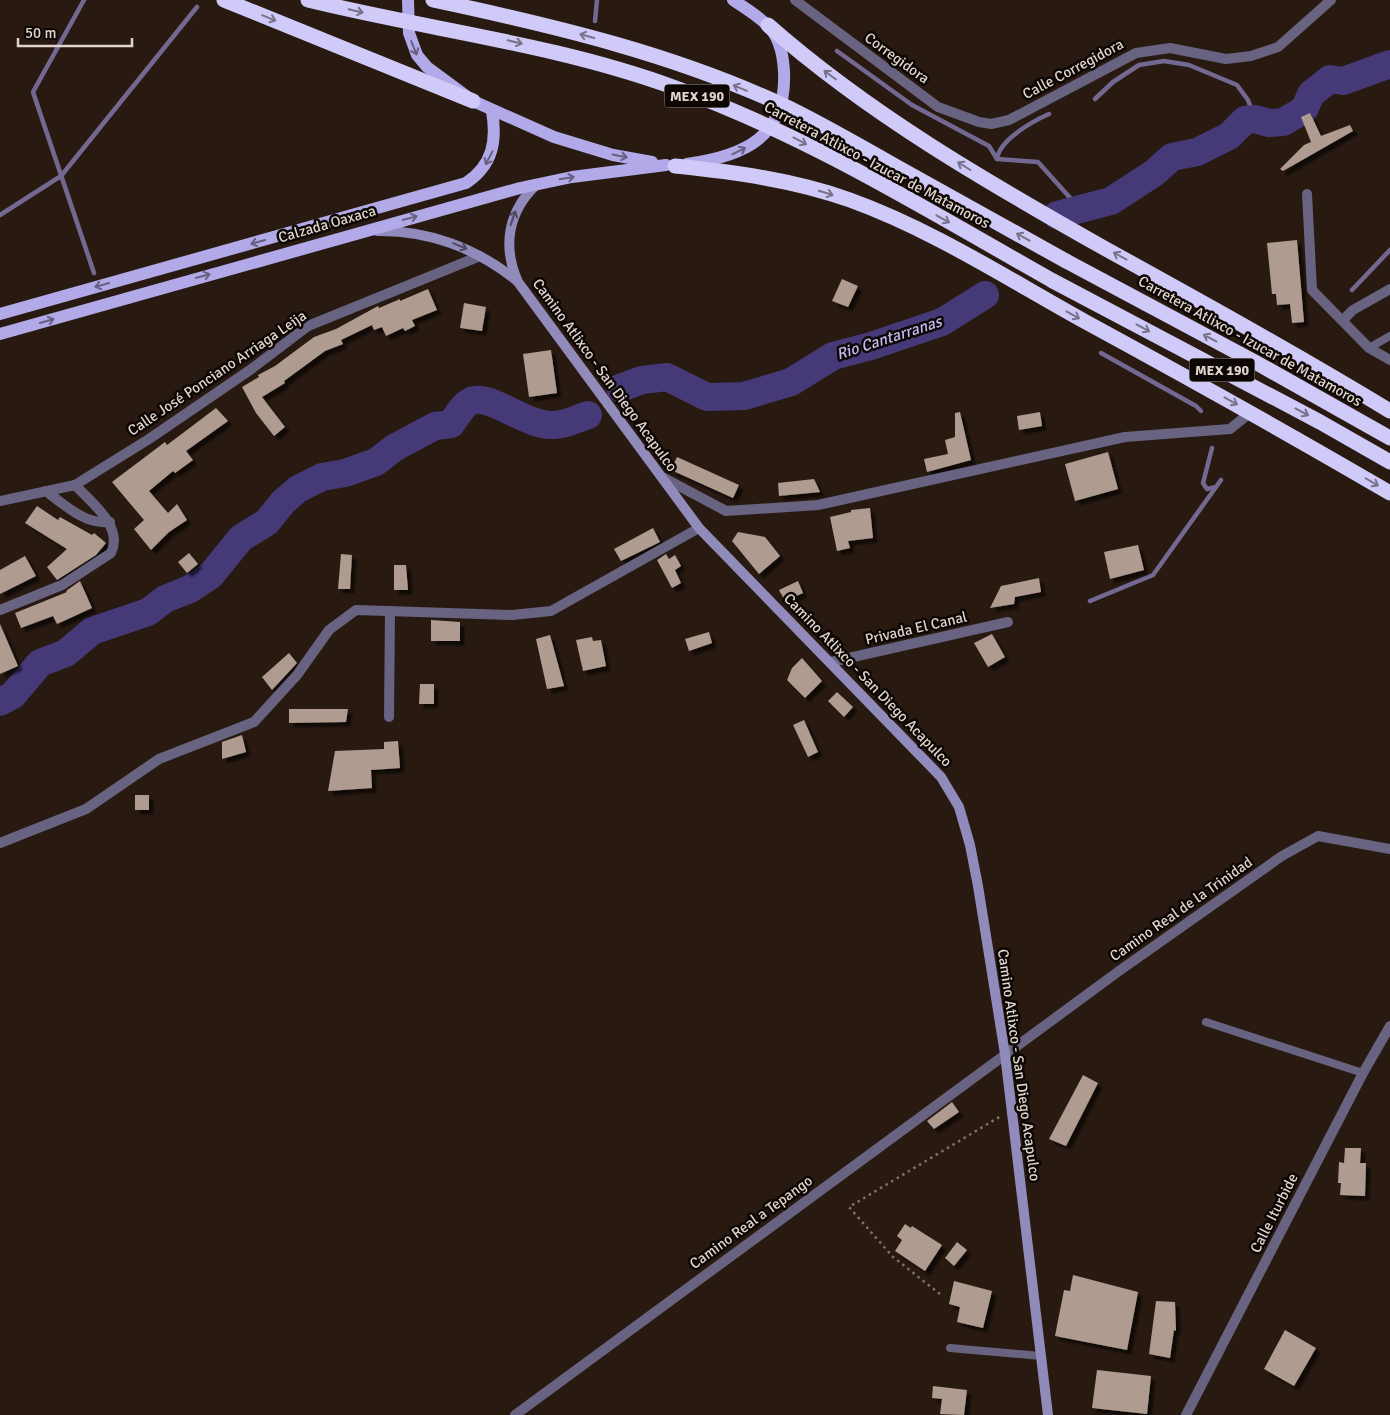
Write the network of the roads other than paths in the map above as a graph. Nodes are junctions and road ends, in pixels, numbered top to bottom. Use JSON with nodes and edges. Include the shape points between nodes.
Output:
{"nodes":[{"id":1,"x":224,"y":0,"type":"edge"},
{"id":2,"x":308,"y":0,"type":"edge"},
{"id":3,"x":408,"y":0,"type":"edge"},
{"id":4,"x":433,"y":0,"type":"edge"},
{"id":5,"x":795,"y":0,"type":"edge"},
{"id":6,"x":1331,"y":0,"type":"edge"},
{"id":7,"x":736,"y":1,"type":"edge"},
{"id":8,"x":768,"y":25,"type":"junction"},
{"id":9,"x":473,"y":101,"type":"junction"},
{"id":10,"x":492,"y":111,"type":"junction"},
{"id":11,"x":991,"y":124,"type":"joint"},
{"id":12,"x":670,"y":165,"type":"junction"},
{"id":13,"x":537,"y":184,"type":"junction"},
{"id":14,"x":1307,"y":194,"type":"dead end"},
{"id":15,"x":361,"y":231,"type":"junction"},
{"id":16,"x":480,"y":256,"type":"junction"},
{"id":17,"x":518,"y":282,"type":"junction"},
{"id":18,"x":1390,"y":289,"type":"edge"},
{"id":19,"x":0,"y":314,"type":"edge"},
{"id":20,"x":1343,"y":320,"type":"junction"},
{"id":21,"x":0,"y":334,"type":"edge"},
{"id":22,"x":1390,"y":336,"type":"edge"},
{"id":23,"x":1369,"y":348,"type":"junction"},
{"id":24,"x":1390,"y":360,"type":"edge"},
{"id":25,"x":1390,"y":411,"type":"edge"},
{"id":26,"x":1251,"y":412,"type":"junction"},
{"id":27,"x":1390,"y":438,"type":"edge"},
{"id":28,"x":1390,"y":462,"type":"edge"},
{"id":29,"x":662,"y":477,"type":"junction"},
{"id":30,"x":76,"y":485,"type":"junction"},
{"id":31,"x":46,"y":491,"type":"junction"},
{"id":32,"x":1390,"y":493,"type":"edge"},
{"id":33,"x":0,"y":501,"type":"edge"},
{"id":34,"x":110,"y":522,"type":"junction"},
{"id":35,"x":699,"y":528,"type":"junction"},
{"id":36,"x":0,"y":610,"type":"edge"},
{"id":37,"x":390,"y":611,"type":"junction"},
{"id":38,"x":1008,"y":622,"type":"dead end"},
{"id":39,"x":831,"y":662,"type":"junction"},
{"id":40,"x":389,"y":717,"type":"dead end"},
{"id":41,"x":0,"y":843,"type":"edge"},
{"id":42,"x":1390,"y":849,"type":"edge"},
{"id":43,"x":1206,"y":1022,"type":"dead end"},
{"id":44,"x":1390,"y":1026,"type":"edge"},
{"id":45,"x":1004,"y":1054,"type":"junction"},
{"id":46,"x":1362,"y":1073,"type":"junction"},
{"id":47,"x":950,"y":1348,"type":"dead end"},
{"id":48,"x":1041,"y":1356,"type":"junction"},
{"id":49,"x":515,"y":1415,"type":"edge"},
{"id":50,"x":1048,"y":1415,"type":"edge"},
{"id":51,"x":1186,"y":1415,"type":"edge"}],
"edges":[{"from":1,"to":9,"type":"highway","one_way":true},
{"from":2,"to":28,"type":"highway","name":"Carretera Atlixco - Izucar de Matamoros","number":"MEX 190","one_way":true,"bridge":true,"via":[[588,59],[733,110],[793,137]]},
{"from":3,"to":9,"type":"main road","one_way":true,"via":[[408,33],[417,55],[427,67]]},
{"from":27,"to":4,"type":"highway","name":"Carretera Atlixco - Izucar de Matamoros","number":"MEX 190","one_way":true,"bridge":true,"via":[[790,109],[652,55],[528,20]]},
{"from":5,"to":11,"type":"street","name":"Corregidora","via":[[938,107]]},
{"from":6,"to":11,"type":"street","name":"Calle Corregidora","via":[[1278,47],[1251,56],[1226,59],[1170,48],[1136,53],[1009,120]]},
{"from":7,"to":8,"type":"main road"},
{"from":12,"to":8,"type":"main road","name":"Calzada Oaxaca","one_way":true,"via":[[716,160],[741,150],[762,135],[778,116],[784,92],[784,64],[780,47]]},
{"from":25,"to":8,"type":"highway","one_way":true,"via":[[979,176],[884,114]]},
{"from":9,"to":10,"type":"main road"},
{"from":10,"to":12,"type":"main road","one_way":true,"via":[[586,148]]},
{"from":10,"to":19,"type":"main road","name":"Calzada Oaxaca","one_way":true,"via":[[493,150],[482,169],[461,185]]},
{"from":13,"to":12,"type":"main road","name":"Calzada Oaxaca","one_way":true},
{"from":12,"to":26,"type":"highway","one_way":true,"via":[[774,179],[850,200],[930,236]]},
{"from":15,"to":13,"type":"main road","name":"Calzada Oaxaca","one_way":true},
{"from":17,"to":13,"type":"street","name":"Camino Atlixco - San Diego Acapulco","one_way":true,"via":[[510,257],[509,231],[522,200]]},
{"from":14,"to":20,"type":"street","via":[[1312,290]]},
{"from":15,"to":16,"type":"street","name":"Camino Atlixco - San Diego Acapulco","one_way":true,"via":[[425,235]]},
{"from":21,"to":15,"type":"main road","name":"Calzada Oaxaca","one_way":true},
{"from":16,"to":17,"type":"street","name":"Camino Atlixco - San Diego Acapulco"},
{"from":16,"to":30,"type":"street","name":"Calle José Ponciano Arriaga Leija","via":[[308,326],[250,370]]},
{"from":17,"to":29,"type":"street","name":"Camino Atlixco - San Diego Acapulco"},
{"from":18,"to":20,"type":"street","via":[[1353,310]]},
{"from":20,"to":23,"type":"street"},
{"from":22,"to":23,"type":"lane"},
{"from":23,"to":24,"type":"street"},
{"from":26,"to":29,"type":"street","via":[[1230,429],[1125,437],[818,505],[726,511]]},
{"from":26,"to":32,"type":"highway","one_way":true},
{"from":29,"to":35,"type":"street","name":"Camino Atlixco - San Diego Acapulco"},
{"from":30,"to":31,"type":"street","name":"Calle José Ponciano Arriaga Leija"},
{"from":30,"to":34,"type":"street"},
{"from":31,"to":33,"type":"street","name":"Calle José Ponciano Arriaga Leija"},
{"from":31,"to":34,"type":"street","via":[[76,513],[100,523]]},
{"from":34,"to":36,"type":"street","via":[[114,546],[111,553],[62,585]]},
{"from":35,"to":37,"type":"street","via":[[551,612],[512,615]]},
{"from":35,"to":39,"type":"street","name":"Camino Atlixco - San Diego Acapulco"},
{"from":37,"to":40,"type":"street"},
{"from":37,"to":41,"type":"street","via":[[356,610],[329,630],[297,675],[254,722],[159,759],[86,809]]},
{"from":38,"to":39,"type":"street","name":"Privada El Canal"},
{"from":39,"to":45,"type":"street","name":"Camino Atlixco - San Diego Acapulco","via":[[941,777],[959,807],[970,845]]},
{"from":42,"to":45,"type":"street","name":"Camino Real de la Trinidad","via":[[1318,836],[1282,856]]},
{"from":43,"to":46,"type":"lane"},
{"from":44,"to":46,"type":"street","name":"Calle Iturbide"},
{"from":45,"to":48,"type":"street","name":"Camino Atlixco - San Diego Acapulco"},
{"from":45,"to":49,"type":"street","name":"Camino Real a Tepango"},
{"from":46,"to":51,"type":"street","name":"Calle Iturbide"},
{"from":47,"to":48,"type":"lane"},
{"from":48,"to":50,"type":"street","name":"Camino Atlixco - San Diego Acapulco"}]}
